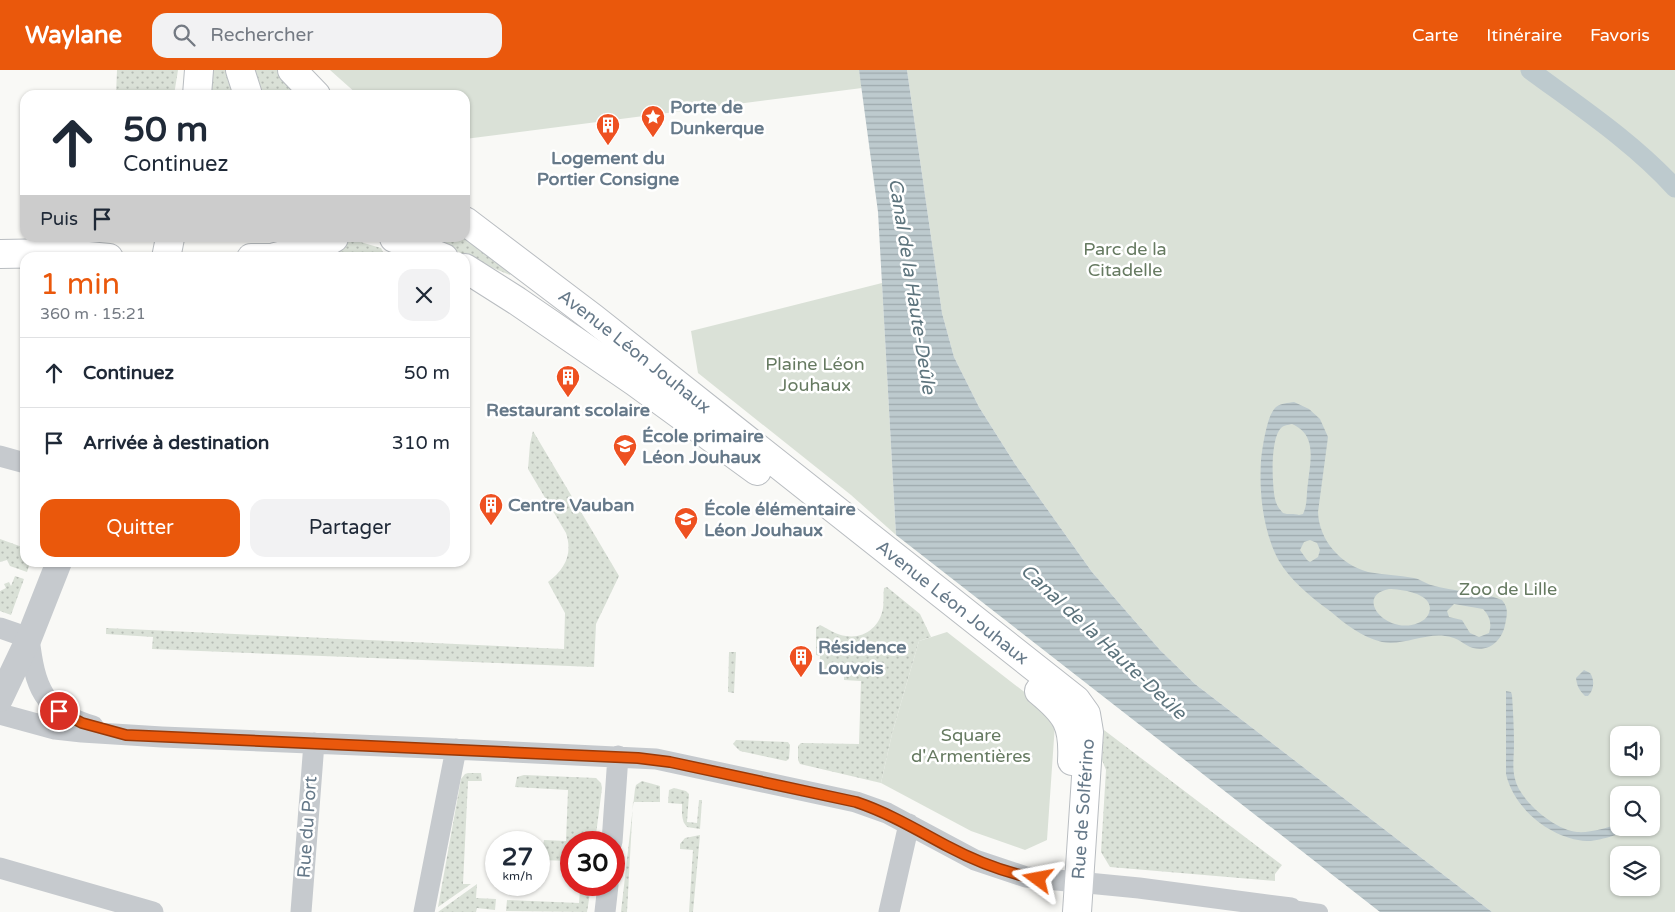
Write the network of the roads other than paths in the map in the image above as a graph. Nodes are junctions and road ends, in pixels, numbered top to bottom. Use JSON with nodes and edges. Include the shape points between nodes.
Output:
{"nodes":[{"id":1,"x":199,"y":70,"type":"edge"},
{"id":2,"x":240,"y":70,"type":"edge"},
{"id":3,"x":292,"y":70,"type":"edge"},
{"id":4,"x":197,"y":90,"type":"edge"},
{"id":5,"x":246,"y":90,"type":"edge"},
{"id":6,"x":311,"y":90,"type":"edge"},
{"id":7,"x":470,"y":225,"type":"edge"},
{"id":8,"x":101,"y":242,"type":"edge"},
{"id":9,"x":327,"y":242,"type":"edge"},
{"id":10,"x":404,"y":242,"type":"edge"},
{"id":11,"x":60,"y":252,"type":"edge"},
{"id":12,"x":292,"y":252,"type":"edge"},
{"id":13,"x":429,"y":252,"type":"edge"},
{"id":14,"x":0,"y":254,"type":"edge"},
{"id":15,"x":20,"y":254,"type":"edge"},
{"id":16,"x":470,"y":271,"type":"edge"},
{"id":17,"x":0,"y":456,"type":"edge"},
{"id":18,"x":20,"y":462,"type":"edge"},
{"id":19,"x":57,"y":567,"type":"edge"},
{"id":20,"x":0,"y":628,"type":"edge"},
{"id":21,"x":29,"y":638,"type":"junction"},
{"id":22,"x":0,"y":698,"type":"edge"},
{"id":23,"x":1074,"y":713,"type":"junction"},
{"id":24,"x":0,"y":714,"type":"edge"},
{"id":25,"x":126,"y":735,"type":"junction"},
{"id":26,"x":314,"y":743,"type":"junction"},
{"id":27,"x":456,"y":749,"type":"junction"},
{"id":28,"x":618,"y":756,"type":"junction"},
{"id":29,"x":909,"y":824,"type":"junction"},
{"id":30,"x":613,"y":831,"type":"edge"},
{"id":31,"x":0,"y":868,"type":"edge"},
{"id":32,"x":1072,"y":882,"type":"junction"},
{"id":33,"x":607,"y":896,"type":"edge"},
{"id":34,"x":1291,"y":908,"type":"joint"},
{"id":35,"x":153,"y":912,"type":"edge"},
{"id":36,"x":301,"y":912,"type":"edge"},
{"id":37,"x":424,"y":912,"type":"edge"},
{"id":38,"x":605,"y":912,"type":"edge"},
{"id":39,"x":890,"y":912,"type":"edge"},
{"id":40,"x":1064,"y":912,"type":"edge"},
{"id":41,"x":1076,"y":912,"type":"edge"},
{"id":42,"x":1320,"y":912,"type":"edge"}],
"edges":[{"from":1,"to":4,"type":"main road"},
{"from":2,"to":5,"type":"main road"},
{"from":3,"to":6,"type":"main road"},
{"from":7,"to":23,"type":"main road","name":"Avenue Léon Jouhaux","via":[[1064,689]]},
{"from":8,"to":11,"type":"main road"},
{"from":9,"to":12,"type":"main road"},
{"from":10,"to":13,"type":"main road"},
{"from":14,"to":15,"type":"main road"},
{"from":16,"to":23,"type":"main road","name":"Avenue Léon Jouhaux","via":[[635,382],[775,484],[1059,708]]},
{"from":17,"to":18,"type":"street"},
{"from":19,"to":21,"type":"street"},
{"from":20,"to":21,"type":"street"},
{"from":21,"to":22,"type":"street"},
{"from":21,"to":25,"type":"street","via":[[35,674],[45,697],[53,706],[73,719]]},
{"from":23,"to":32,"type":"main road","name":"Rue de Solférino","via":[[1086,714],[1089,732]]},
{"from":24,"to":25,"type":"street","via":[[61,730]]},
{"from":25,"to":26,"type":"street"},
{"from":26,"to":27,"type":"street"},
{"from":26,"to":36,"type":"street","name":"Rue du Port"},
{"from":27,"to":28,"type":"street"},
{"from":27,"to":37,"type":"street"},
{"from":28,"to":29,"type":"street","via":[[656,759],[856,802]]},
{"from":28,"to":30,"type":"street"},
{"from":29,"to":32,"type":"street","via":[[989,866],[1026,877]]},
{"from":29,"to":39,"type":"street"},
{"from":31,"to":35,"type":"street"},
{"from":32,"to":34,"type":"street"},
{"from":32,"to":40,"type":"main road","name":"Rue de Solférino"},
{"from":32,"to":41,"type":"main road","name":"Rue de Solférino"},
{"from":33,"to":38,"type":"street"},
{"from":34,"to":42,"type":"street"}]}
